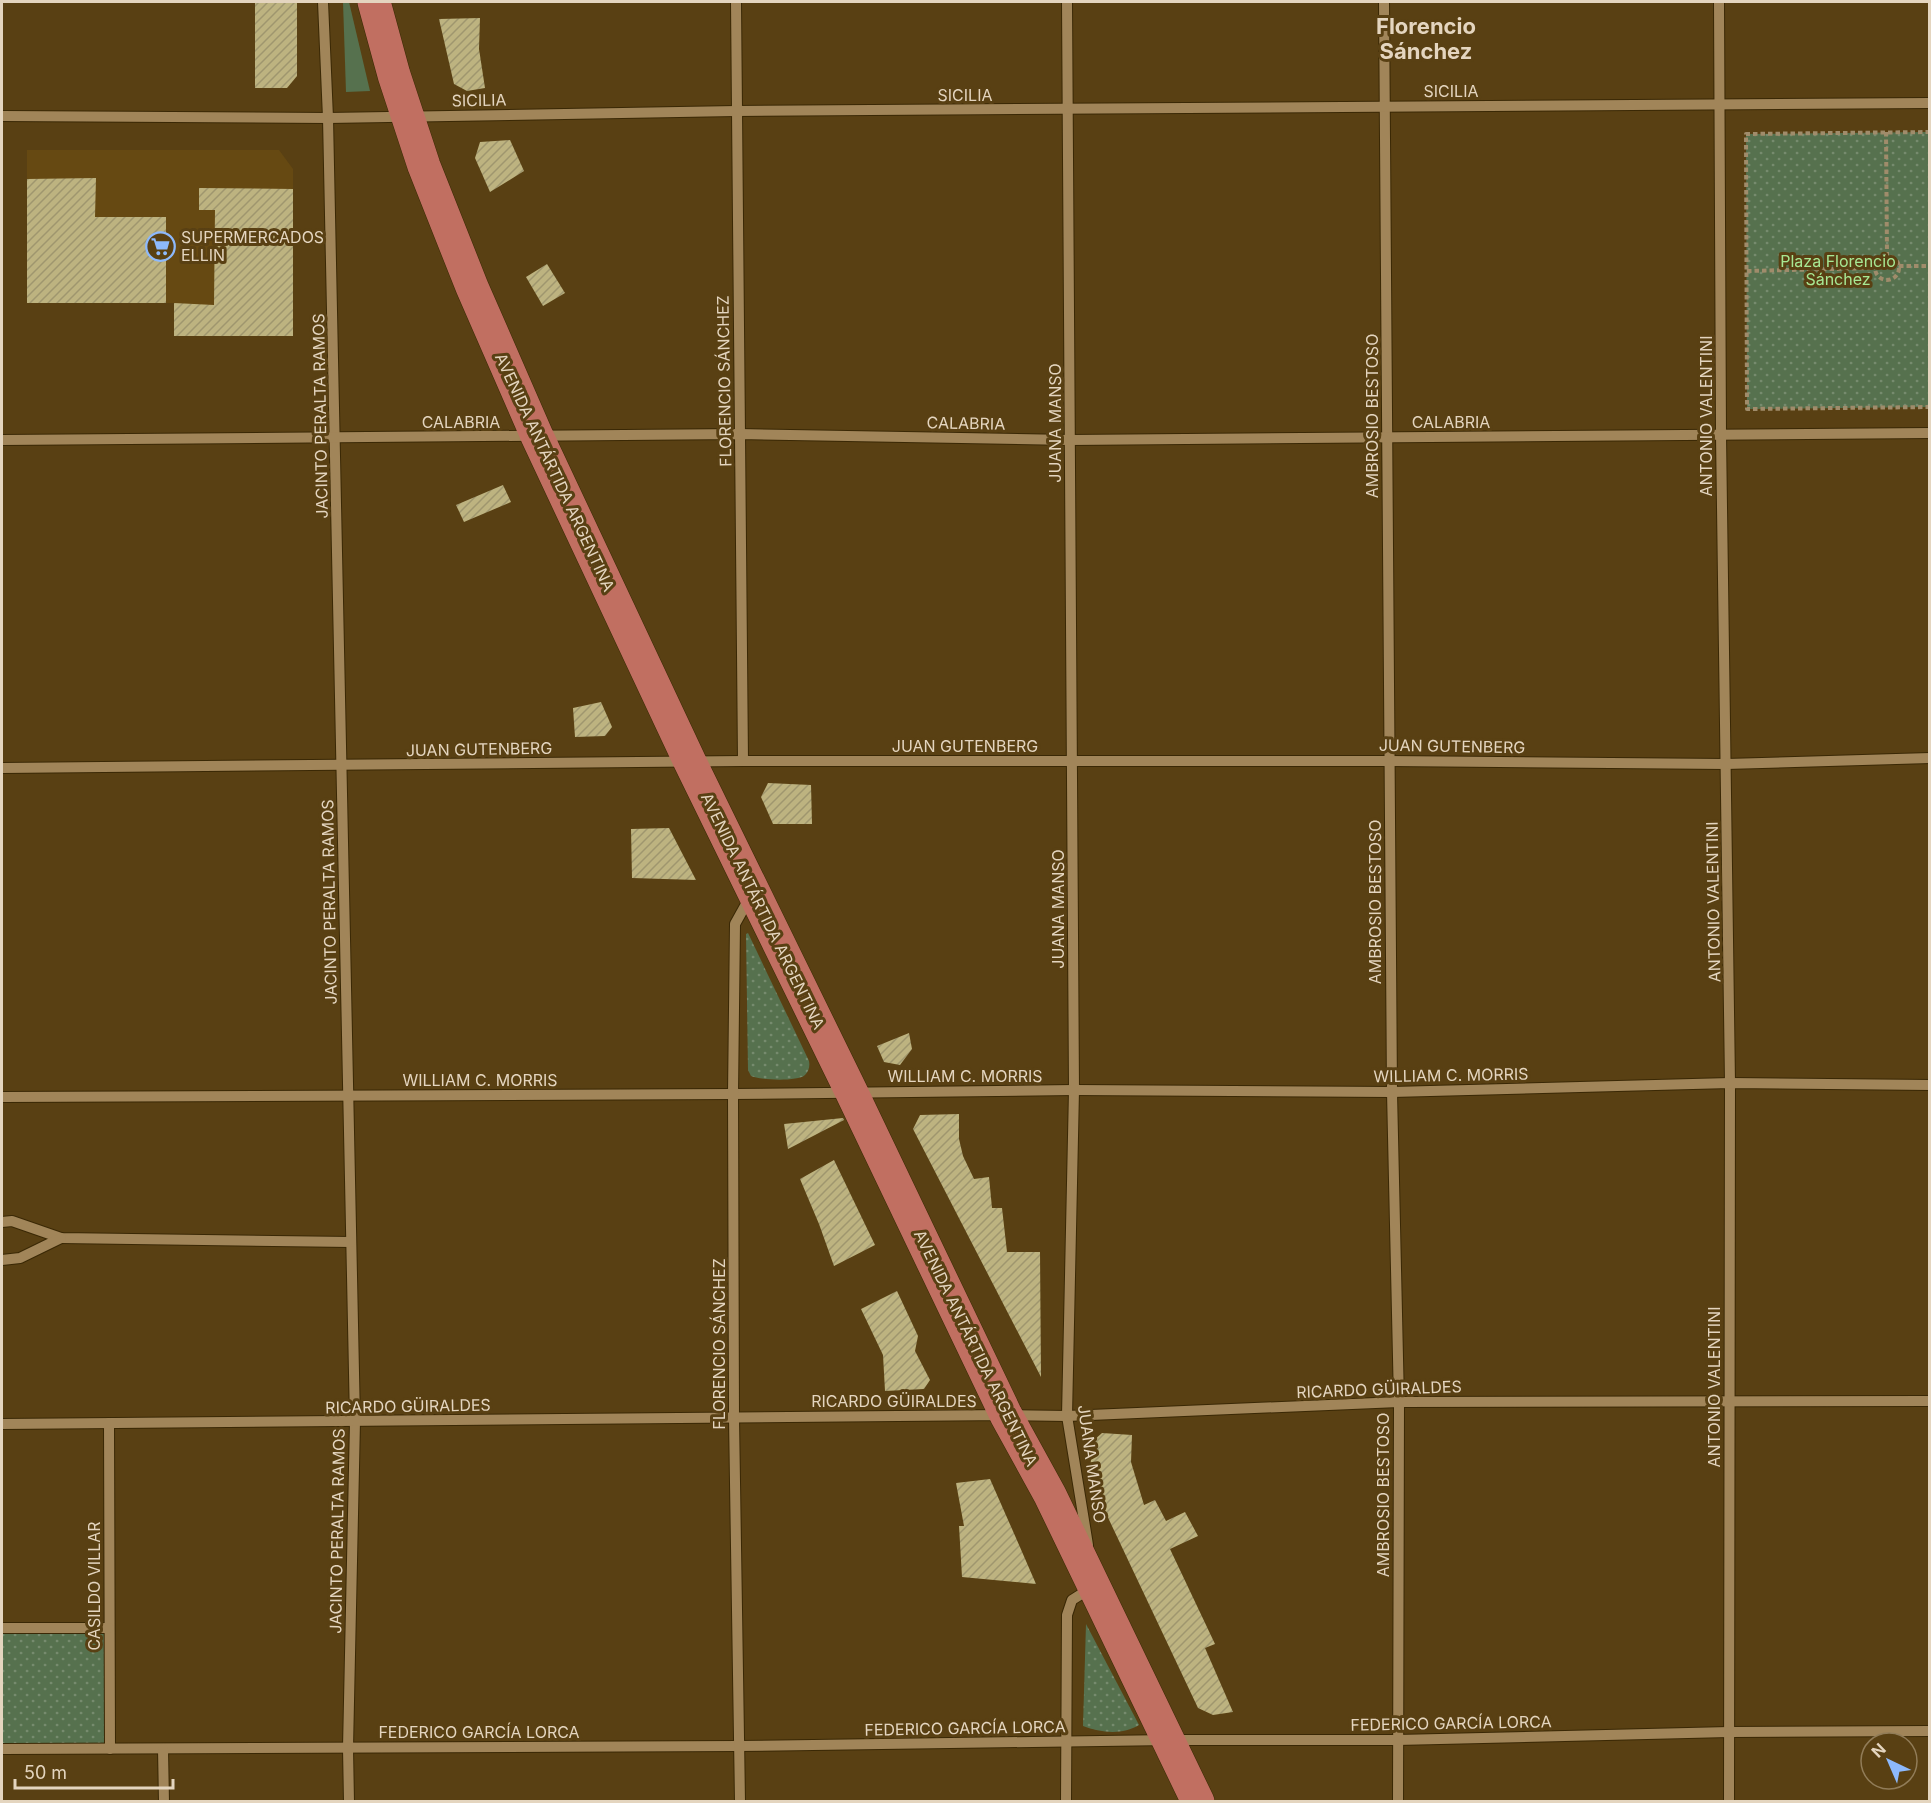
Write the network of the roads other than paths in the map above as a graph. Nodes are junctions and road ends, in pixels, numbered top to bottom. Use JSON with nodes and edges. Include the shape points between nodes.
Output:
{"nodes":[{"id":1,"x":323,"y":2,"type":"edge"},
{"id":2,"x":374,"y":2,"type":"edge"},
{"id":3,"x":736,"y":2,"type":"edge"},
{"id":4,"x":1067,"y":2,"type":"edge"},
{"id":5,"x":1384,"y":2,"type":"edge"},
{"id":6,"x":1719,"y":2,"type":"edge"},
{"id":7,"x":1929,"y":103,"type":"edge"},
{"id":8,"x":1719,"y":104,"type":"junction"},
{"id":9,"x":1384,"y":107,"type":"junction"},
{"id":10,"x":1068,"y":109,"type":"junction"},
{"id":11,"x":736,"y":111,"type":"junction"},
{"id":12,"x":2,"y":116,"type":"edge"},
{"id":13,"x":407,"y":117,"type":"junction"},
{"id":14,"x":328,"y":118,"type":"junction"},
{"id":15,"x":1929,"y":433,"type":"edge"},
{"id":16,"x":739,"y":434,"type":"junction"},
{"id":17,"x":1721,"y":435,"type":"junction"},
{"id":18,"x":537,"y":436,"type":"junction"},
{"id":19,"x":1387,"y":437,"type":"junction"},
{"id":20,"x":335,"y":438,"type":"junction"},
{"id":21,"x":2,"y":440,"type":"edge"},
{"id":22,"x":1070,"y":440,"type":"junction"},
{"id":23,"x":1929,"y":758,"type":"edge"},
{"id":24,"x":1072,"y":760,"type":"junction"},
{"id":25,"x":1389,"y":760,"type":"junction"},
{"id":26,"x":743,"y":761,"type":"junction"},
{"id":27,"x":690,"y":762,"type":"junction"},
{"id":28,"x":1726,"y":764,"type":"junction"},
{"id":29,"x":342,"y":766,"type":"junction"},
{"id":30,"x":2,"y":768,"type":"edge"},
{"id":31,"x":753,"y":891,"type":"junction"},
{"id":32,"x":1730,"y":1083,"type":"junction"},
{"id":33,"x":1929,"y":1085,"type":"edge"},
{"id":34,"x":1074,"y":1090,"type":"junction"},
{"id":35,"x":851,"y":1091,"type":"junction"},
{"id":36,"x":1392,"y":1092,"type":"junction"},
{"id":37,"x":733,"y":1094,"type":"junction"},
{"id":38,"x":348,"y":1095,"type":"junction"},
{"id":39,"x":2,"y":1097,"type":"edge"},
{"id":40,"x":2,"y":1222,"type":"edge"},
{"id":41,"x":61,"y":1238,"type":"junction"},
{"id":42,"x":351,"y":1242,"type":"junction"},
{"id":43,"x":2,"y":1260,"type":"edge"},
{"id":44,"x":1729,"y":1401,"type":"junction"},
{"id":45,"x":1929,"y":1401,"type":"edge"},
{"id":46,"x":1399,"y":1402,"type":"junction"},
{"id":47,"x":1006,"y":1415,"type":"junction"},
{"id":48,"x":1067,"y":1416,"type":"junction"},
{"id":49,"x":734,"y":1418,"type":"junction"},
{"id":50,"x":355,"y":1421,"type":"junction"},
{"id":51,"x":109,"y":1423,"type":"junction"},
{"id":52,"x":2,"y":1424,"type":"edge"},
{"id":53,"x":1094,"y":1586,"type":"junction"},
{"id":54,"x":2,"y":1628,"type":"edge"},
{"id":55,"x":110,"y":1628,"type":"junction"},
{"id":56,"x":1929,"y":1731,"type":"edge"},
{"id":57,"x":1729,"y":1732,"type":"junction"},
{"id":58,"x":1170,"y":1740,"type":"junction"},
{"id":59,"x":1397,"y":1740,"type":"junction"},
{"id":60,"x":1066,"y":1742,"type":"junction"},
{"id":61,"x":738,"y":1746,"type":"junction"},
{"id":62,"x":348,"y":1748,"type":"junction"},
{"id":63,"x":2,"y":1749,"type":"edge"},
{"id":64,"x":110,"y":1749,"type":"junction"},
{"id":65,"x":163,"y":1749,"type":"junction"},
{"id":66,"x":164,"y":1802,"type":"edge"},
{"id":67,"x":349,"y":1802,"type":"edge"},
{"id":68,"x":740,"y":1802,"type":"edge"},
{"id":69,"x":1066,"y":1802,"type":"edge"},
{"id":70,"x":1198,"y":1802,"type":"edge"},
{"id":71,"x":1398,"y":1802,"type":"edge"},
{"id":72,"x":1729,"y":1802,"type":"edge"}],
"edges":[{"from":1,"to":14,"type":"street","name":"JACINTO PERALTA RAMOS"},
{"from":2,"to":13,"type":"main road","name":"AVENIDA ANTÁRTIDA ARGENTINA"},
{"from":3,"to":11,"type":"street","name":"FLORENCIO SÁNCHEZ"},
{"from":4,"to":10,"type":"street","name":"JUANA MANSO"},
{"from":5,"to":9,"type":"street","name":"AMBROSIO BESTOSO"},
{"from":6,"to":8,"type":"street","name":"ANTONIO VALENTINI"},
{"from":7,"to":8,"type":"street","name":"SICILIA"},
{"from":8,"to":9,"type":"street","name":"SICILIA"},
{"from":8,"to":17,"type":"street","name":"ANTONIO VALENTINI"},
{"from":9,"to":10,"type":"street","name":"SICILIA"},
{"from":9,"to":19,"type":"street","name":"AMBROSIO BESTOSO"},
{"from":10,"to":11,"type":"street","name":"SICILIA"},
{"from":10,"to":22,"type":"street","name":"JUANA MANSO"},
{"from":11,"to":13,"type":"street","name":"SICILIA"},
{"from":11,"to":16,"type":"street","name":"FLORENCIO SÁNCHEZ"},
{"from":12,"to":14,"type":"street","name":"SICILIA"},
{"from":13,"to":14,"type":"street","name":"SICILIA"},
{"from":13,"to":18,"type":"main road","name":"AVENIDA ANTÁRTIDA ARGENTINA","via":[[459,254]]},
{"from":14,"to":20,"type":"street","name":"JACINTO PERALTA RAMOS"},
{"from":15,"to":17,"type":"street","name":"CALABRIA"},
{"from":16,"to":18,"type":"street","name":"CALABRIA"},
{"from":16,"to":22,"type":"street","name":"CALABRIA"},
{"from":16,"to":26,"type":"street","name":"FLORENCIO SÁNCHEZ"},
{"from":17,"to":19,"type":"street","name":"CALABRIA"},
{"from":17,"to":28,"type":"street","name":"ANTONIO VALENTINI"},
{"from":18,"to":20,"type":"street","name":"CALABRIA"},
{"from":18,"to":27,"type":"main road","name":"AVENIDA ANTÁRTIDA ARGENTINA"},
{"from":19,"to":22,"type":"street","name":"CALABRIA"},
{"from":19,"to":25,"type":"street","name":"AMBROSIO BESTOSO"},
{"from":20,"to":21,"type":"street","name":"CALABRIA"},
{"from":20,"to":29,"type":"street","name":"JACINTO PERALTA RAMOS"},
{"from":22,"to":24,"type":"street","name":"JUANA MANSO"},
{"from":23,"to":28,"type":"street","name":"JUAN GUTENBERG"},
{"from":24,"to":25,"type":"street","name":"JUAN GUTENBERG"},
{"from":24,"to":26,"type":"street","name":"JUAN GUTENBERG"},
{"from":24,"to":34,"type":"street","name":"JUANA MANSO"},
{"from":25,"to":28,"type":"street","name":"JUAN GUTENBERG"},
{"from":25,"to":36,"type":"street","name":"AMBROSIO BESTOSO"},
{"from":26,"to":27,"type":"street","name":"JUAN GUTENBERG"},
{"from":27,"to":29,"type":"street","name":"JUAN GUTENBERG"},
{"from":27,"to":31,"type":"main road","name":"AVENIDA ANTÁRTIDA ARGENTINA"},
{"from":28,"to":32,"type":"street","name":"ANTONIO VALENTINI"},
{"from":29,"to":30,"type":"street","name":"JUAN GUTENBERG"},
{"from":29,"to":38,"type":"street","name":"JACINTO PERALTA RAMOS"},
{"from":31,"to":35,"type":"main road","name":"AVENIDA ANTÁRTIDA ARGENTINA"},
{"from":31,"to":37,"type":"street","name":"FLORENCIO SÁNCHEZ","via":[[735,924]]},
{"from":32,"to":33,"type":"street","name":"WILLIAM C. MORRIS"},
{"from":32,"to":36,"type":"street","name":"WILLIAM C. MORRIS"},
{"from":32,"to":44,"type":"street","name":"ANTONIO VALENTINI"},
{"from":34,"to":35,"type":"street","name":"WILLIAM C. MORRIS"},
{"from":34,"to":36,"type":"street","name":"WILLIAM C. MORRIS"},
{"from":34,"to":48,"type":"street","name":"JUANA MANSO"},
{"from":35,"to":37,"type":"street","name":"WILLIAM C. MORRIS"},
{"from":35,"to":47,"type":"main road","name":"AVENIDA ANTÁRTIDA ARGENTINA"},
{"from":36,"to":46,"type":"street","name":"AMBROSIO BESTOSO"},
{"from":37,"to":38,"type":"street","name":"WILLIAM C. MORRIS"},
{"from":37,"to":49,"type":"street","name":"FLORENCIO SÁNCHEZ"},
{"from":38,"to":39,"type":"street","name":"WILLIAM C. MORRIS"},
{"from":38,"to":42,"type":"street","name":"JACINTO PERALTA RAMOS"},
{"from":40,"to":41,"type":"street","via":[[12,1221]]},
{"from":41,"to":42,"type":"street"},
{"from":41,"to":43,"type":"street","via":[[20,1258]]},
{"from":42,"to":50,"type":"street","name":"JACINTO PERALTA RAMOS"},
{"from":44,"to":45,"type":"street","name":"RICARDO GÜIRALDES"},
{"from":44,"to":46,"type":"street","name":"RICARDO GÜIRALDES"},
{"from":44,"to":57,"type":"street","name":"ANTONIO VALENTINI"},
{"from":46,"to":48,"type":"street","name":"RICARDO GÜIRALDES"},
{"from":46,"to":59,"type":"street","name":"AMBROSIO BESTOSO"},
{"from":47,"to":48,"type":"street","name":"RICARDO GÜIRALDES"},
{"from":47,"to":49,"type":"street","name":"RICARDO GÜIRALDES"},
{"from":47,"to":53,"type":"main road","name":"AVENIDA ANTÁRTIDA ARGENTINA"},
{"from":48,"to":53,"type":"street","name":"JUANA MANSO"},
{"from":49,"to":50,"type":"street","name":"RICARDO GÜIRALDES"},
{"from":49,"to":61,"type":"street","name":"FLORENCIO SÁNCHEZ"},
{"from":50,"to":51,"type":"street","name":"RICARDO GÜIRALDES"},
{"from":50,"to":62,"type":"street","name":"JACINTO PERALTA RAMOS"},
{"from":51,"to":52,"type":"street","name":"RICARDO GÜIRALDES"},
{"from":51,"to":55,"type":"street","name":"CASILDO VILLAR"},
{"from":53,"to":58,"type":"main road","name":"AVENIDA ANTÁRTIDA ARGENTINA"},
{"from":53,"to":60,"type":"street","via":[[1072,1600],[1067,1615]]},
{"from":54,"to":55,"type":"street"},
{"from":55,"to":64,"type":"street","name":"CASILDO VILLAR"},
{"from":56,"to":57,"type":"street","name":"FEDERICO GARCÍA LORCA"},
{"from":57,"to":59,"type":"street","name":"FEDERICO GARCÍA LORCA"},
{"from":57,"to":72,"type":"street","name":"ANTONIO VALENTINI"},
{"from":58,"to":59,"type":"street","name":"FEDERICO GARCÍA LORCA"},
{"from":58,"to":60,"type":"street","name":"FEDERICO GARCÍA LORCA"},
{"from":58,"to":70,"type":"main road","name":"AVENIDA ANTÁRTIDA ARGENTINA"},
{"from":59,"to":71,"type":"street","name":"AMBROSIO BESTOSO"},
{"from":60,"to":61,"type":"street","name":"FEDERICO GARCÍA LORCA"},
{"from":60,"to":69,"type":"street"},
{"from":61,"to":62,"type":"street","name":"FEDERICO GARCÍA LORCA"},
{"from":61,"to":68,"type":"street","name":"FLORENCIO SÁNCHEZ"},
{"from":62,"to":65,"type":"street","name":"FEDERICO GARCÍA LORCA"},
{"from":62,"to":67,"type":"street","name":"JACINTO PERALTA RAMOS"},
{"from":63,"to":64,"type":"street","name":"FEDERICO GARCÍA LORCA"},
{"from":64,"to":65,"type":"street","name":"FEDERICO GARCÍA LORCA"},
{"from":65,"to":66,"type":"street"}]}
